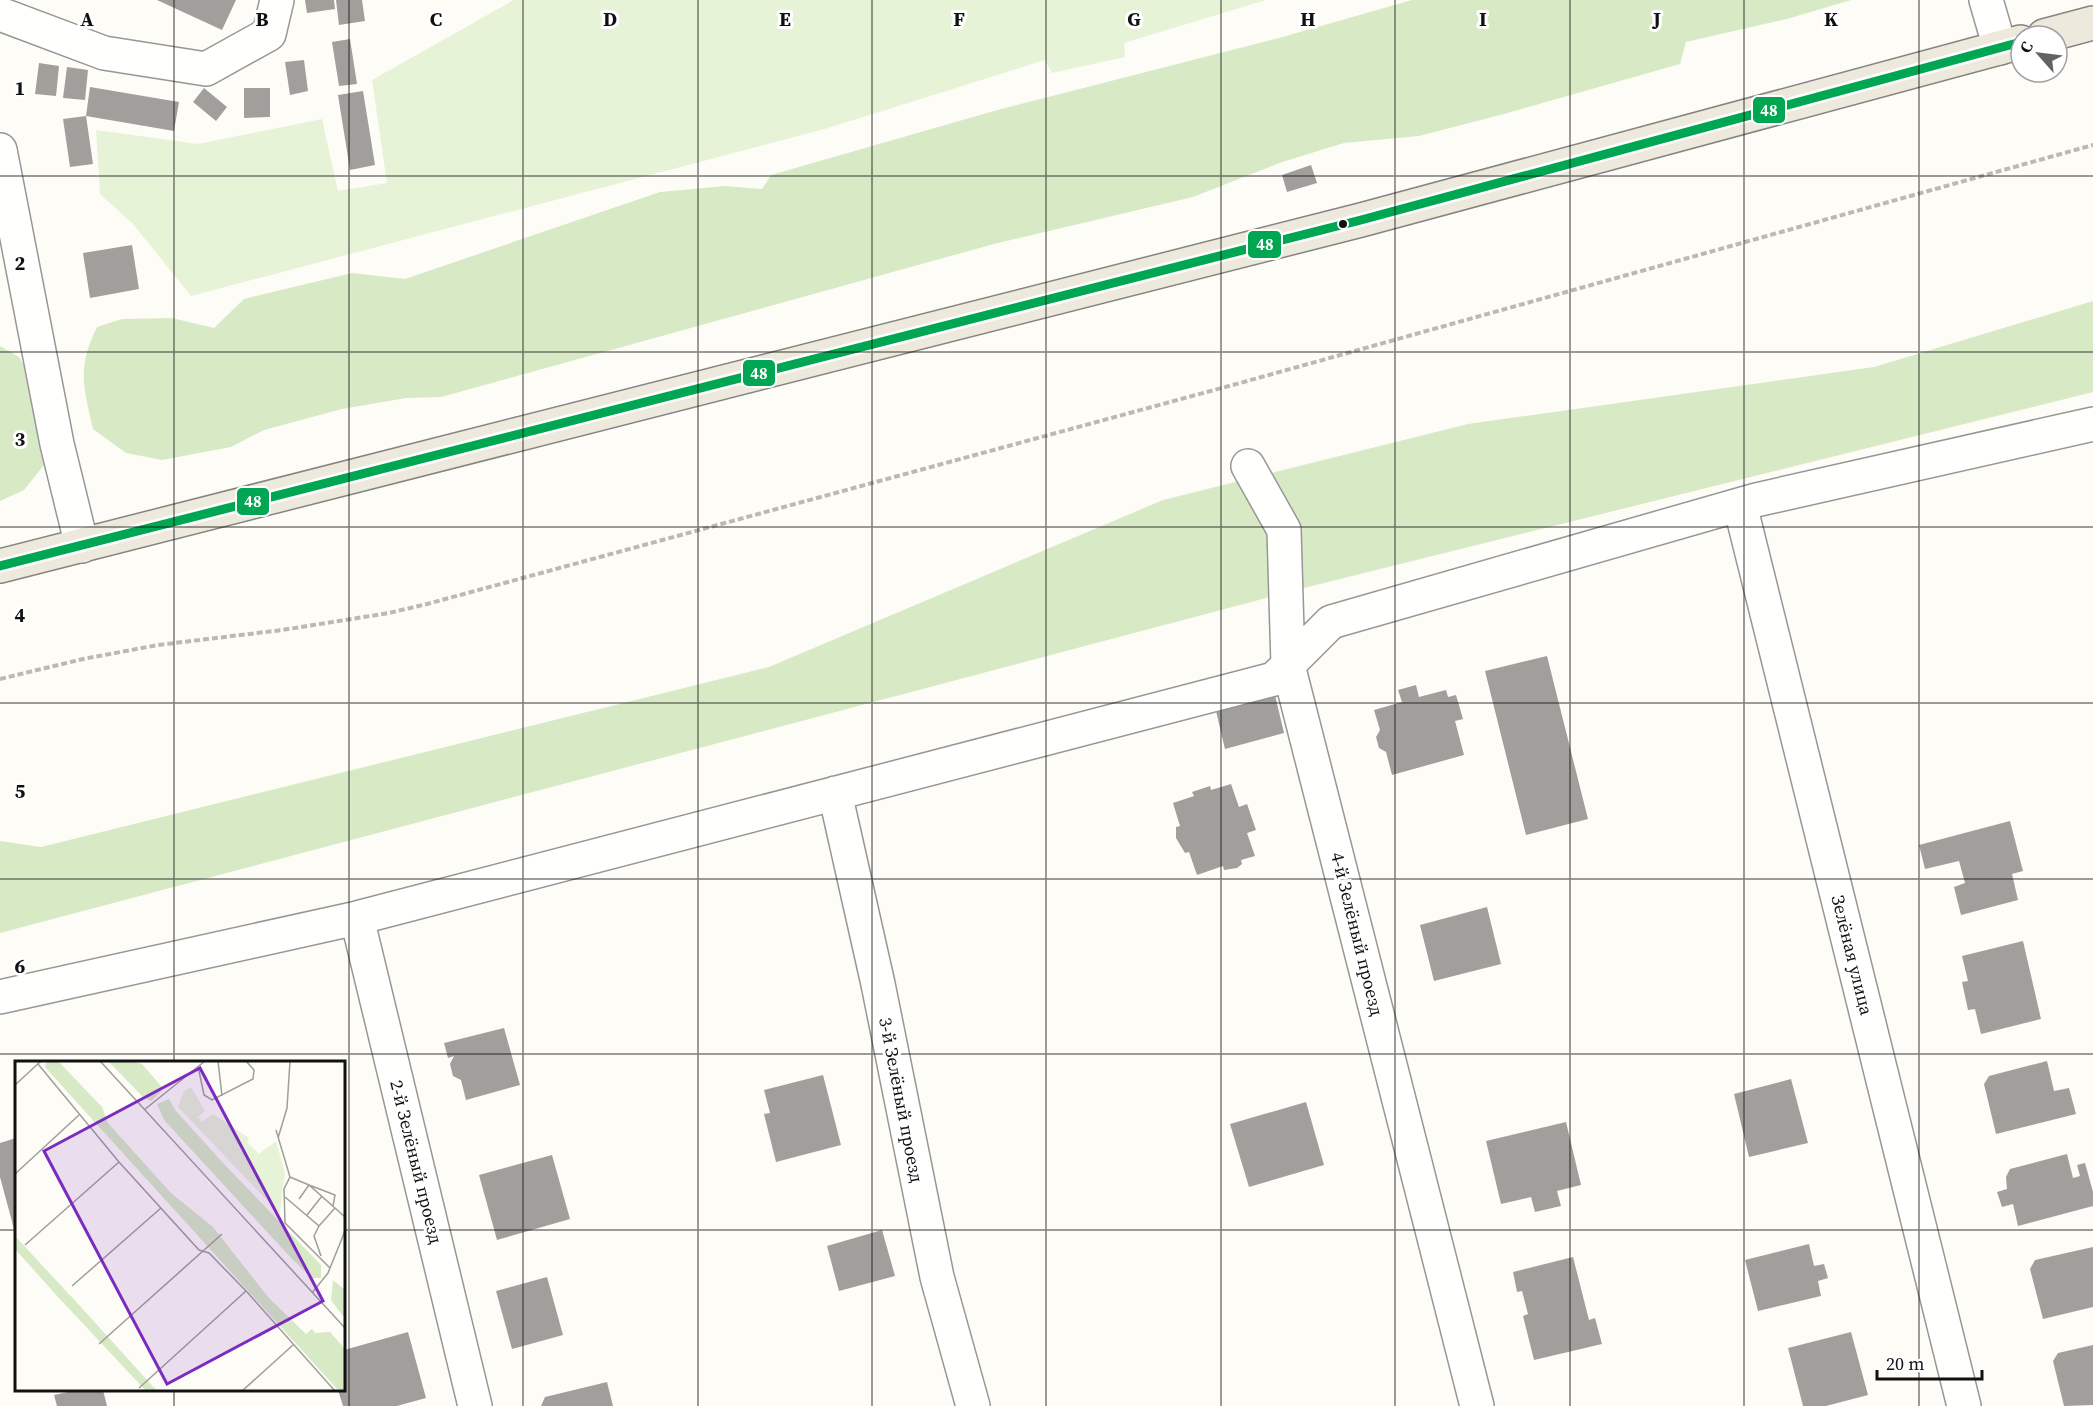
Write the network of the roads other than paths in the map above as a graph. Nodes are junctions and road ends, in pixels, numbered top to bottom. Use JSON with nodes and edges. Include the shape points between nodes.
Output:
{"nodes":[{"id":1,"x":277,"y":0,"type":"edge"},
{"id":2,"x":1986,"y":0,"type":"edge"},
{"id":3,"x":0,"y":14,"type":"edge"},
{"id":4,"x":2093,"y":23,"type":"edge"},
{"id":5,"x":2069,"y":29,"type":"edge"},
{"id":6,"x":2009,"y":43,"type":"edge"},
{"id":7,"x":2009,"y":45,"type":"edge"},
{"id":8,"x":0,"y":150,"type":"edge"},
{"id":9,"x":2093,"y":424,"type":"edge"},
{"id":10,"x":1248,"y":466,"type":"dead end"},
{"id":11,"x":1740,"y":505,"type":"junction"},
{"id":12,"x":82,"y":546,"type":"junction"},
{"id":13,"x":0,"y":566,"type":"edge"},
{"id":14,"x":1288,"y":665,"type":"junction"},
{"id":15,"x":836,"y":794,"type":"junction"},
{"id":16,"x":357,"y":918,"type":"junction"},
{"id":17,"x":0,"y":997,"type":"edge"},
{"id":18,"x":475,"y":1406,"type":"edge"},
{"id":19,"x":973,"y":1406,"type":"edge"},
{"id":20,"x":1477,"y":1406,"type":"edge"},
{"id":21,"x":1964,"y":1406,"type":"edge"}],
"edges":[{"from":1,"to":3,"type":"street","via":[[269,34],[206,69],[104,53]]},
{"from":2,"to":6,"type":"street"},
{"from":4,"to":5,"type":"main road"},
{"from":7,"to":12,"type":"main road","via":[[1360,220]]},
{"from":8,"to":12,"type":"street","via":[[57,444]]},
{"from":9,"to":11,"type":"street"},
{"from":10,"to":14,"type":"street","name":"4-й Зелёный проезд","via":[[1284,530]]},
{"from":11,"to":14,"type":"street","via":[[1331,622]]},
{"from":11,"to":21,"type":"street","name":"Зелёная улица"},
{"from":12,"to":13,"type":"main road"},
{"from":14,"to":15,"type":"street","via":[[1274,679]]},
{"from":14,"to":20,"type":"street","name":"4-й Зелёный проезд"},
{"from":15,"to":16,"type":"street"},
{"from":15,"to":19,"type":"street","name":"3-й Зелёный проезд","via":[[937,1277]]},
{"from":16,"to":17,"type":"street"},
{"from":16,"to":18,"type":"street","name":"2-й Зелёный проезд"}]}
